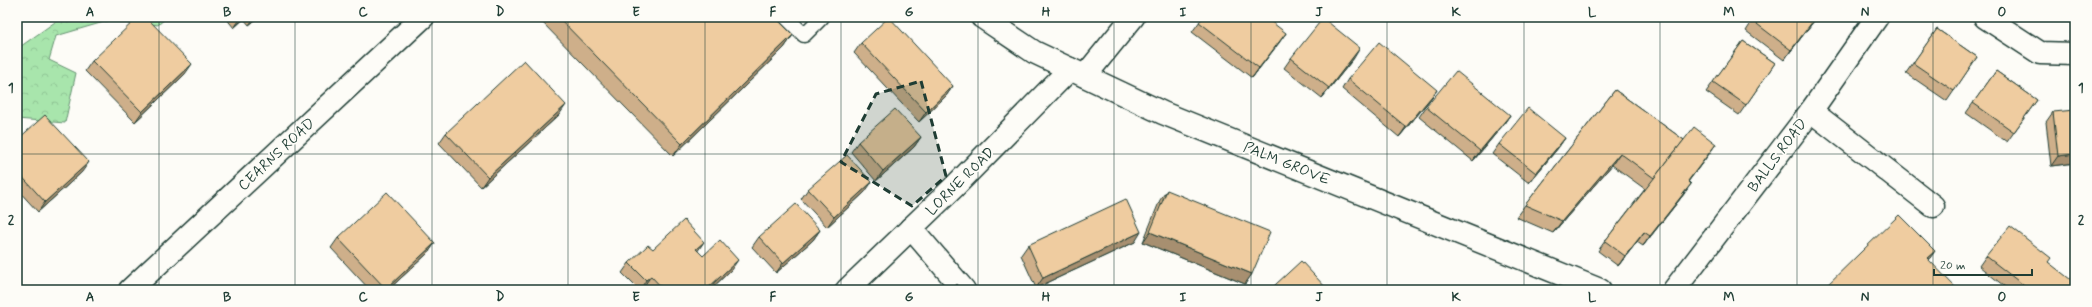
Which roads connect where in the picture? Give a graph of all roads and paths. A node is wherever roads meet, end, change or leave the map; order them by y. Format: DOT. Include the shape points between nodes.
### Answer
graph roads {
  1 [pos="423,17"];
  2 [pos="786,17"];
  3 [pos="822,17"];
  4 [pos="982,17"];
  5 [pos="1133,17"];
  6 [pos="1877,17"];
  7 [pos="1985,17"];
  8 [pos="2075,54"];
  9 [pos="1078,73"];
  10 [pos="1811,111"];
  11 [pos="1933,206"];
  12 [pos="911,228"];
  13 [pos="130,290"];
  14 [pos="847,290"];
  15 [pos="964,290"];
  16 [pos="1600,290"];
  17 [pos="1674,290"];
  1 -- 13 [label="street, CEARNS ROAD"];
  2 -- 3 [label="lane" via="804,35"];
  4 -- 9 [label="street, PALM GROVE" via="1034,52"];
  5 -- 9 [label="street, LORNE ROAD"];
  6 -- 10 [label="street, BALLS ROAD"];
  7 -- 8 [label="street" via="2040,53"];
  9 -- 12 [label="street, LORNE ROAD"];
  9 -- 16 [label="street, PALM GROVE" via="1163,113"];
  10 -- 11 [label="street"];
  10 -- 17 [label="street, BALLS ROAD"];
  12 -- 14 [label="street, LORNE ROAD"];
  12 -- 15 [label="street"];
}
